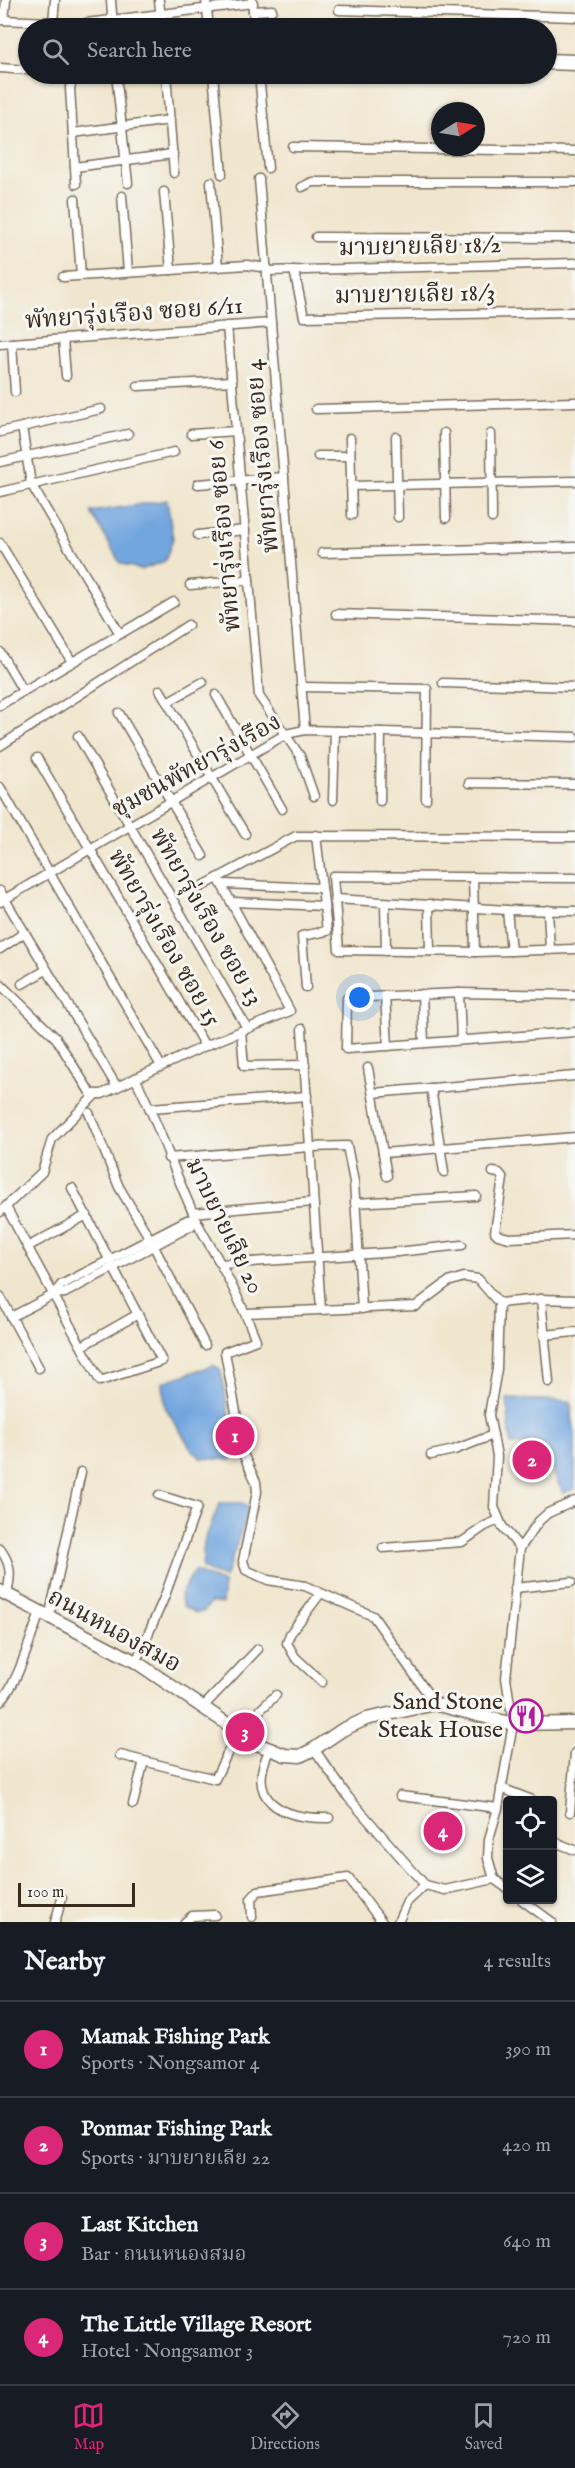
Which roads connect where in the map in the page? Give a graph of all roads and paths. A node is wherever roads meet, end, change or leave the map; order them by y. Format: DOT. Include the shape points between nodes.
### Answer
graph roads {
  1 [pos="6,0"];
  2 [pos="55,0"];
  3 [pos="111,0"];
  4 [pos="159,0"];
  5 [pos="206,4"];
  6 [pos="253,5"];
  7 [pos="272,10"];
  8 [pos="339,10"];
  9 [pos="161,13"];
  10 [pos="575,17"];
  11 [pos="53,18"];
  12 [pos="112,18"];
  13 [pos="139,18"];
  14 [pos="161,18"];
  15 [pos="2,20"];
  16 [pos="18,21"];
  17 [pos="557,58"];
  18 [pos="575,59"];
  19 [pos="557,66"];
  20 [pos="575,66"];
  21 [pos="0,68"];
  22 [pos="18,69"];
  23 [pos="71,84"];
  24 [pos="118,84"];
  25 [pos="167,84"];
  26 [pos="214,84"];
  27 [pos="260,84"];
  28 [pos="170,120"];
  29 [pos="122,128"];
  30 [pos="73,133"];
  31 [pos="293,147"];
  32 [pos="575,151"];
  33 [pos="172,154"];
  34 [pos="125,160"];
  35 [pos="75,167"];
  36 [pos="268,168"];
  37 [pos="174,173"];
  38 [pos="222,174"];
  39 [pos="259,179"];
  40 [pos="211,182"];
  41 [pos="575,182"];
  42 [pos="128,183"];
  43 [pos="76,184"];
  44 [pos="302,187"];
  45 [pos="164,192"];
  46 [pos="123,195"];
  47 [pos="75,199"];
  48 [pos="315,237"];
  49 [pos="575,238"];
  50 [pos="575,263"];
  51 [pos="218,267"];
  52 [pos="171,270"];
  53 [pos="267,270"];
  54 [pos="294,270"];
  55 [pos="128,272"];
  56 [pos="81,275"];
  57 [pos="63,277"];
  58 [pos="575,312"];
  59 [pos="271,322"];
  60 [pos="227,326"];
  61 [pos="63,339"];
  62 [pos="12,343"];
  63 [pos="0,344"];
  64 [pos="66,376"];
  65 [pos="232,381"];
  66 [pos="138,387"];
  67 [pos="15,392"];
  68 [pos="575,402"];
  69 [pos="101,409"];
  70 [pos="316,409"];
  71 [pos="22,427"];
  72 [pos="236,431"];
  73 [pos="0,432"];
  74 [pos="444,433"];
  75 [pos="128,434"];
  76 [pos="191,434"];
  77 [pos="490,434"];
  78 [pos="396,437"];
  79 [pos="350,438"];
  80 [pos="174,452"];
  81 [pos="28,456"];
  82 [pos="318,456"];
  83 [pos="350,456"];
  84 [pos="0,462"];
  85 [pos="284,477"];
  86 [pos="240,479"];
  87 [pos="575,481"];
  88 [pos="492,483"];
  89 [pos="31,484"];
  90 [pos="198,484"];
  91 [pos="445,484"];
  92 [pos="397,485"];
  93 [pos="351,486"];
  94 [pos="0,492"];
  95 [pos="352,515"];
  96 [pos="398,517"];
  97 [pos="446,518"];
  98 [pos="492,518"];
  99 [pos="244,530"];
  100 [pos="198,535"];
  101 [pos="0,543"];
  102 [pos="575,547"];
  103 [pos="322,553"];
  104 [pos="249,580"];
  105 [pos="190,585"];
  106 [pos="174,602"];
  107 [pos="336,614"];
  108 [pos="575,621"];
  109 [pos="188,625"];
  110 [pos="120,634"];
  111 [pos="0,652"];
  112 [pos="72,662"];
  113 [pos="203,682"];
  114 [pos="443,683"];
  115 [pos="302,687"];
  116 [pos="575,687"];
  117 [pos="160,690"];
  118 [pos="23,691"];
  119 [pos="216,695"];
  120 [pos="167,702"];
  121 [pos="0,705"];
  122 [pos="119,713"];
  123 [pos="305,730"];
  124 [pos="335,731"];
  125 [pos="381,732"];
  126 [pos="426,733"];
  127 [pos="286,734"];
  128 [pos="78,736"];
  129 [pos="575,737"];
  130 [pos="0,746"];
  131 [pos="252,754"];
  132 [pos="37,758"];
  133 [pos="212,778"];
  134 [pos="469,783"];
  135 [pos="575,784"];
  136 [pos="0,787"];
  137 [pos="314,796"];
  138 [pos="426,799"];
  139 [pos="333,800"];
  140 [pos="380,801"];
  141 [pos="171,802"];
  142 [pos="282,809"];
  143 [pos="131,825"];
  144 [pos="245,834"];
  145 [pos="316,834"];
  146 [pos="575,837"];
  147 [pos="90,849"];
  148 [pos="203,856"];
  149 [pos="49,873"];
  150 [pos="473,878"];
  151 [pos="575,878"];
  152 [pos="221,881"];
  153 [pos="199,888"];
  154 [pos="322,888"];
  155 [pos="2,897"];
  156 [pos="336,899"];
  157 [pos="233,902"];
  158 [pos="385,903"];
  159 [pos="429,904"];
  160 [pos="324,906"];
  161 [pos="474,907"];
  162 [pos="507,910"];
  163 [pos="548,910"];
  164 [pos="575,911"];
  165 [pos="24,933"];
  166 [pos="0,949"];
  167 [pos="575,949"];
  168 [pos="549,950"];
  169 [pos="386,951"];
  170 [pos="430,951"];
  171 [pos="511,951"];
  172 [pos="475,952"];
  173 [pos="46,970"];
  174 [pos="0,984"];
  175 [pos="22,984"];
  176 [pos="306,987"];
  177 [pos="459,993"];
  178 [pos="422,994"];
  179 [pos="575,995"];
  180 [pos="385,996"];
  181 [pos="244,1029"];
  182 [pos="302,1029"];
  183 [pos="575,1032"];
  184 [pos="461,1039"];
  185 [pos="423,1043"];
  186 [pos="205,1046"];
  187 [pos="388,1046"];
  188 [pos="304,1065"];
  189 [pos="161,1066"];
  190 [pos="368,1068"];
  191 [pos="575,1076"];
  192 [pos="135,1078"];
  193 [pos="117,1087"];
  194 [pos="431,1088"];
  195 [pos="96,1094"];
  196 [pos="373,1094"];
  197 [pos="307,1096"];
  198 [pos="151,1108"];
  199 [pos="89,1113"];
  200 [pos="575,1137"];
  201 [pos="310,1147"];
  202 [pos="441,1148"];
  203 [pos="383,1153"];
  204 [pos="168,1158"];
  205 [pos="444,1172"];
  206 [pos="493,1172"];
  207 [pos="387,1176"];
  208 [pos="72,1188"];
  209 [pos="476,1196"];
  210 [pos="314,1202"];
  211 [pos="356,1203"];
  212 [pos="3,1209"];
  213 [pos="87,1215"];
  214 [pos="194,1216"];
  215 [pos="575,1235"];
  216 [pos="152,1242"];
  217 [pos="462,1245"];
  218 [pos="29,1246"];
  219 [pos="359,1255"];
  220 [pos="317,1257"];
  221 [pos="113,1263"];
  222 [pos="221,1264"];
  223 [pos="55,1294"];
  224 [pos="0,1296"];
  225 [pos="541,1299"];
  226 [pos="575,1300"];
  227 [pos="499,1303"];
  228 [pos="362,1309"];
  229 [pos="321,1310"];
  230 [pos="246,1313"];
  231 [pos="138,1314"];
  232 [pos="11,1317"];
  233 [pos="575,1332"];
  234 [pos="544,1335"];
  235 [pos="205,1345"];
  236 [pos="82,1346"];
  237 [pos="39,1368"];
  238 [pos="549,1382"];
  239 [pos="493,1435"];
  240 [pos="431,1455"];
  241 [pos="81,1472"];
  242 [pos="159,1495"];
  243 [pos="575,1501"];
  244 [pos="499,1520"];
  245 [pos="383,1548"];
  246 [pos="520,1548"];
  247 [pos="0,1549"];
  248 [pos="571,1582"];
  249 [pos="515,1588"];
  250 [pos="3,1593"];
  251 [pos="320,1594"];
  252 [pos="44,1616"];
  253 [pos="258,1649"];
  254 [pos="136,1662"];
  255 [pos="322,1682"];
  256 [pos="276,1695"];
  257 [pos="0,1702"];
  258 [pos="435,1704"];
  259 [pos="202,1708"];
  260 [pos="513,1724"];
  261 [pos="575,1724"];
  262 [pos="238,1731"];
  263 [pos="270,1749"];
  264 [pos="314,1749"];
  265 [pos="575,1753"];
  266 [pos="120,1755"];
  267 [pos="144,1761"];
  268 [pos="501,1788"];
  269 [pos="400,1796"];
  270 [pos="522,1796"];
  271 [pos="132,1804"];
  272 [pos="498,1808"];
  273 [pos="570,1812"];
  274 [pos="329,1818"];
  275 [pos="557,1843"];
  276 [pos="575,1850"];
  277 [pos="494,1878"];
  278 [pos="425,1885"];
  279 [pos="503,1886"];
  280 [pos="62,1898"];
  281 [pos="529,1904"];
  282 [pos="215,1915"];
  283 [pos="252,1917"];
  284 [pos="55,1922"];
  285 [pos="185,1922"];
  286 [pos="382,1922"];
  287 [pos="398,1922"];
  288 [pos="552,1922"];
  1 -- 15 [label="street"];
  2 -- 11 [label="street"];
  3 -- 12 [label="street"];
  4 -- 9 [label="street"];
  5 -- 6 [label="street"];
  5 -- 9 [label="street"];
  6 -- 7 [label="street"];
  8 -- 10 [label="street"];
  9 -- 13 [label="street"];
  9 -- 14 [label="street"];
  15 -- 16 [label="street"];
  17 -- 18 [label="street"];
  19 -- 20 [label="street"];
  21 -- 22 [label="street"];
  23 -- 30 [label="street"];
  24 -- 29 [label="street"];
  25 -- 28 [label="street"];
  26 -- 38 [label="street"];
  27 -- 36 [label="street"];
  28 -- 29 [label="street"];
  28 -- 33 [label="street"];
  29 -- 30 [label="street"];
  29 -- 34 [label="street"];
  30 -- 35 [label="street"];
  31 -- 32 [label="street"];
  33 -- 34 [label="street"];
  33 -- 37 [label="street"];
  34 -- 35 [label="street"];
  34 -- 42 [label="street"];
  35 -- 43 [label="street"];
  39 -- 53 [label="street, พัทยารุ่งเรือง ซอย 4"];
  40 -- 51 [label="street"];
  41 -- 44 [label="street" via="312,182"];
  45 -- 52 [label="street"];
  46 -- 55 [label="street"];
  47 -- 56 [label="street"];
  48 -- 49 [label="street"];
  50 -- 54 [label="street, มาบยายเลีย 18/2"];
  51 -- 52 [label="street, มาบยายเลีย 18/2"];
  51 -- 53 [label="street, มาบยายเลีย 18/2" via="247,265"];
  52 -- 55 [label="street, มาบยายเลีย 18/2"];
  53 -- 54 [label="street, มาบยายเลีย 18/2"];
  53 -- 59 [label="street, พัทยารุ่งเรือง ซอย 4"];
  54 -- 58 [label="street, มาบยายเลีย 18/3" via="304,317"];
  55 -- 56 [label="street, มาบยายเลีย 18/2"];
  56 -- 57 [label="street, มาบยายเลีย 18/2"];
  59 -- 60 [label="street, พัทยารุ่งเรือง ซอย 6/11"];
  59 -- 85 [label="street, พัทยารุ่งเรือง ซอย 4"];
  60 -- 61 [label="street, พัทยารุ่งเรือง ซอย 6/11"];
  60 -- 65 [label="street, พัทยารุ่งเรือง ซอย 6"];
  61 -- 62 [label="street, พัทยารุ่งเรือง ซอย 6/11"];
  61 -- 64 [label="street"];
  62 -- 63 [label="street, พัทยารุ่งเรือง ซอย 6/11"];
  62 -- 67 [label="street"];
  65 -- 66 [label="street"];
  65 -- 72 [label="street, พัทยารุ่งเรือง ซอย 6"];
  68 -- 70 [label="street"];
  69 -- 71 [label="street"];
  71 -- 73 [label="street"];
  71 -- 81 [label="street"];
  72 -- 76 [label="street"];
  72 -- 86 [label="street, พัทยารุ่งเรือง ซอย 6"];
  74 -- 91 [label="street"];
  75 -- 81 [label="street"];
  77 -- 88 [label="street"];
  78 -- 92 [label="street"];
  79 -- 83 [label="street"];
  80 -- 89 [label="street"];
  81 -- 84 [label="street"];
  81 -- 89 [label="street"];
  82 -- 83 [label="street"];
  83 -- 93 [label="street"];
  85 -- 86 [label="street"];
  85 -- 115 [label="street, พัทยารุ่งเรือง ซอย 4"];
  86 -- 90 [label="street"];
  86 -- 99 [label="street, พัทยารุ่งเรือง ซอย 6"];
  87 -- 88 [label="street"];
  88 -- 91 [label="street"];
  88 -- 98 [label="street"];
  89 -- 94 [label="street"];
  89 -- 110 [label="street"];
  91 -- 92 [label="street"];
  91 -- 97 [label="street"];
  92 -- 93 [label="street"];
  92 -- 96 [label="street"];
  93 -- 95 [label="street"];
  99 -- 100 [label="street"];
  99 -- 104 [label="street, พัทยารุ่งเรือง ซอย 6"];
  101 -- 112 [label="street"];
  102 -- 103 [label="street"];
  104 -- 105 [label="street"];
  104 -- 127 [label="street, พัทยารุ่งเรือง ซอย 6" via="259,696"];
  106 -- 110 [label="street"];
  107 -- 108 [label="street"];
  109 -- 130 [label="street"];
  110 -- 112 [label="street"];
  111 -- 118 [label="street"];
  112 -- 118 [label="street"];
  113 -- 120 [label="street"];
  114 -- 116 [label="street"];
  115 -- 123 [label="street, พัทยารุ่งเรือง ซอย 4"];
  115 -- 126 [label="street" via="427,689"];
  117 -- 120 [label="street"];
  118 -- 121 [label="street"];
  119 -- 131 [label="street"];
  120 -- 133 [label="street"];
  122 -- 141 [label="street"];
  123 -- 124 [label="street, ชุมชนพัทยารุ่งเรือง"];
  123 -- 127 [label="street, ชุมชนพัทยารุ่งเรือง"];
  124 -- 125 [label="street, ชุมชนพัทยารุ่งเรือง"];
  124 -- 139 [label="street"];
  125 -- 126 [label="street, ชุมชนพัทยารุ่งเรือง"];
  125 -- 140 [label="street"];
  126 -- 129 [label="street, ชุมชนพัทยารุ่งเรือง"];
  126 -- 138 [label="street"];
  127 -- 131 [label="street, ชุมชนพัทยารุ่งเรือง"];
  127 -- 137 [label="street, พัทยารุ่งเรือง ซอย 6" via="300,756"];
  128 -- 143 [label="street, พัทยารุ่งเรือง ซอย 13"];
  131 -- 133 [label="street, ชุมชนพัทยารุ่งเรือง"];
  131 -- 142 [label="street"];
  132 -- 147 [label="street, พัทยารุ่งเรือง ซอย 15"];
  133 -- 141 [label="street, ชุมชนพัทยารุ่งเรือง"];
  133 -- 144 [label="street"];
  134 -- 135 [label="street"];
  136 -- 149 [label="street"];
  141 -- 143 [label="street, ชุมชนพัทยารุ่งเรือง"];
  141 -- 148 [label="street"];
  143 -- 147 [label="street, ชุมชนพัทยารุ่งเรือง"];
  143 -- 181 [label="street, พัทยารุ่งเรือง ซอย 13"];
  145 -- 146 [label="street"];
  145 -- 152 [label="street" via="296,836"];
  145 -- 154 [label="street"];
  147 -- 149 [label="street, ชุมชนพัทยารุ่งเรือง"];
  147 -- 186 [label="street, พัทยารุ่งเรือง ซอย 15"];
  149 -- 155 [label="street, ชุมชนพัทยารุ่งเรือง"];
  149 -- 189 [label="street"];
  150 -- 151 [label="street"];
  150 -- 156 [label="street" via="333,876"];
  150 -- 161 [label="street"];
  152 -- 153 [label="street"];
  152 -- 154 [label="street"];
  152 -- 157 [label="street"];
  154 -- 160 [label="street"];
  155 -- 165 [label="street"];
  156 -- 158 [label="street"];
  156 -- 169 [label="street" via="339,950"];
  157 -- 160 [label="street"];
  157 -- 181 [label="street" via="290,1011"];
  158 -- 159 [label="street"];
  158 -- 169 [label="street"];
  159 -- 161 [label="street"];
  159 -- 170 [label="street"];
  160 -- 176 [label="street" via="327,931 302,936"];
  161 -- 162 [label="street"];
  161 -- 172 [label="street"];
  162 -- 163 [label="street"];
  162 -- 171 [label="street"];
  163 -- 164 [label="street"];
  163 -- 168 [label="street"];
  165 -- 166 [label="street"];
  165 -- 173 [label="street"];
  167 -- 168 [label="street"];
  168 -- 171 [label="street"];
  169 -- 170 [label="street"];
  170 -- 172 [label="street"];
  171 -- 172 [label="street"];
  173 -- 175 [label="street"];
  173 -- 193 [label="street"];
  174 -- 195 [label="street" via="56,1038 88,1090"];
  177 -- 178 [label="street"];
  177 -- 179 [label="street"];
  177 -- 184 [label="street"];
  178 -- 180 [label="street"];
  178 -- 185 [label="street"];
  180 -- 187 [label="street"];
  180 -- 187 [label="street" via="347,998 346,1049"];
  181 -- 186 [label="street"];
  181 -- 188 [label="street" via="244,1066"];
  182 -- 188 [label="street"];
  183 -- 184 [label="street"];
  184 -- 185 [label="street"];
  185 -- 187 [label="street"];
  186 -- 189 [label="street"];
  188 -- 197 [label="street"];
  189 -- 192 [label="street"];
  190 -- 196 [label="street"];
  191 -- 194 [label="street"];
  192 -- 193 [label="street"];
  192 -- 198 [label="street, มาบยายเลีย 20"];
  193 -- 195 [label="street"];
  194 -- 196 [label="street"];
  194 -- 202 [label="street"];
  195 -- 212 [label="street" via="52,1139 42,1172"];
  196 -- 203 [label="street"];
  197 -- 198 [label="street"];
  197 -- 201 [label="street"];
  198 -- 204 [label="street, มาบยายเลีย 20"];
  199 -- 216 [label="street" via="119,1187"];
  200 -- 202 [label="street"];
  201 -- 204 [label="street"];
  201 -- 210 [label="street"];
  201 -- 211 [label="street" via="347,1146"];
  202 -- 203 [label="street"];
  202 -- 205 [label="street"];
  203 -- 207 [label="street"];
  204 -- 214 [label="street, มาบยายเลีย 20"];
  206 -- 215 [label="street" via="503,1178 495,1232 498,1235"];
  208 -- 213 [label="street"];
  209 -- 211 [label="street"];
  210 -- 214 [label="street"];
  210 -- 220 [label="street"];
  211 -- 219 [label="street"];
  212 -- 218 [label="street"];
  213 -- 218 [label="street"];
  213 -- 221 [label="street"];
  214 -- 216 [label="street" via="191,1226"];
  214 -- 222 [label="street, มาบยายเลีย 20"];
  216 -- 221 [label="street"];
  216 -- 235 [label="street"];
  217 -- 219 [label="street"];
  218 -- 223 [label="street"];
  219 -- 220 [label="street"];
  219 -- 228 [label="street"];
  220 -- 222 [label="street"];
  220 -- 229 [label="street"];
  221 -- 223 [label="street" via="65,1293"];
  221 -- 231 [label="street"];
  222 -- 230 [label="street, มาบยายเลีย 20"];
  223 -- 232 [label="street"];
  223 -- 236 [label="street"];
  224 -- 232 [label="street"];
  225 -- 226 [label="street"];
  225 -- 227 [label="street"];
  225 -- 234 [label="street"];
  227 -- 228 [label="street, มาบยายเลีย 20" via="478,1279 464,1276 448,1282 416,1306"];
  227 -- 239 [label="street" via="497,1369 489,1415"];
  228 -- 229 [label="street, มาบยายเลีย 20"];
  229 -- 230 [label="street, มาบยายเลีย 20"];
  230 -- 251 [label="street" via="256,1340 225,1352 244,1456 257,1492 243,1561 246,1570 268,1580 305,1586"];
  231 -- 236 [label="street"];
  231 -- 236 [label="street" via="162,1361 100,1381"];
  232 -- 237 [label="street"];
  233 -- 234 [label="street"];
  234 -- 238 [label="street"];
  239 -- 240 [label="street"];
  239 -- 244 [label="street" via="497,1456 494,1507"];
  241 -- 252 [label="street"];
  242 -- 254 [label="street" via="197,1507"];
  243 -- 246 [label="street" via="548,1513"];
  244 -- 245 [label="street" via="462,1542"];
  244 -- 246 [label="street"];
  246 -- 249 [label="street"];
  247 -- 250 [label="street" via="11,1574"];
  248 -- 249 [label="street"];
  249 -- 260 [label="street" via="506,1678"];
  250 -- 252 [label="street, ถนนหนองสมอ"];
  251 -- 255 [label="street" via="290,1634 288,1643 295,1657"];
  251 -- 258 [label="street" via="373,1616"];
  252 -- 254 [label="street, ถนนหนองสมอ"];
  252 -- 257 [label="street" via="9,1691"];
  253 -- 259 [label="street"];
  254 -- 259 [label="street, ถนนหนองสมอ"];
  256 -- 262 [label="street"];
  258 -- 260 [label="street, ถนนหนองสมอ"];
  258 -- 264 [label="street, ถนนหนองสมอ" via="366,1719"];
  259 -- 262 [label="street, ถนนหนองสมอ"];
  260 -- 261 [label="street, ถนนหนองสมอ"];
  260 -- 268 [label="street"];
  262 -- 263 [label="street, ถนนหนองสมอ"];
  262 -- 267 [label="street" via="215,1779"];
  263 -- 264 [label="street, ถนนหนองสมอ" via="300,1756"];
  263 -- 274 [label="street" via="262,1765 263,1792 279,1810"];
  264 -- 278 [label="street" via="348,1797"];
  265 -- 273 [label="street"];
  266 -- 267 [label="street"];
  267 -- 271 [label="street"];
  268 -- 270 [label="street"];
  268 -- 272 [label="street"];
  269 -- 272 [label="street"];
  272 -- 277 [label="street" via="489,1839 488,1858"];
  275 -- 276 [label="street"];
  277 -- 278 [label="street" via="445,1890"];
  277 -- 279 [label="street"];
  278 -- 287 [label="street" via="408,1902"];
  280 -- 284 [label="street"];
  281 -- 288 [label="street"];
  282 -- 285 [label="street" via="195,1915"];
  283 -- 286 [label="street" via="251,1899 258,1891 348,1878"];
}
